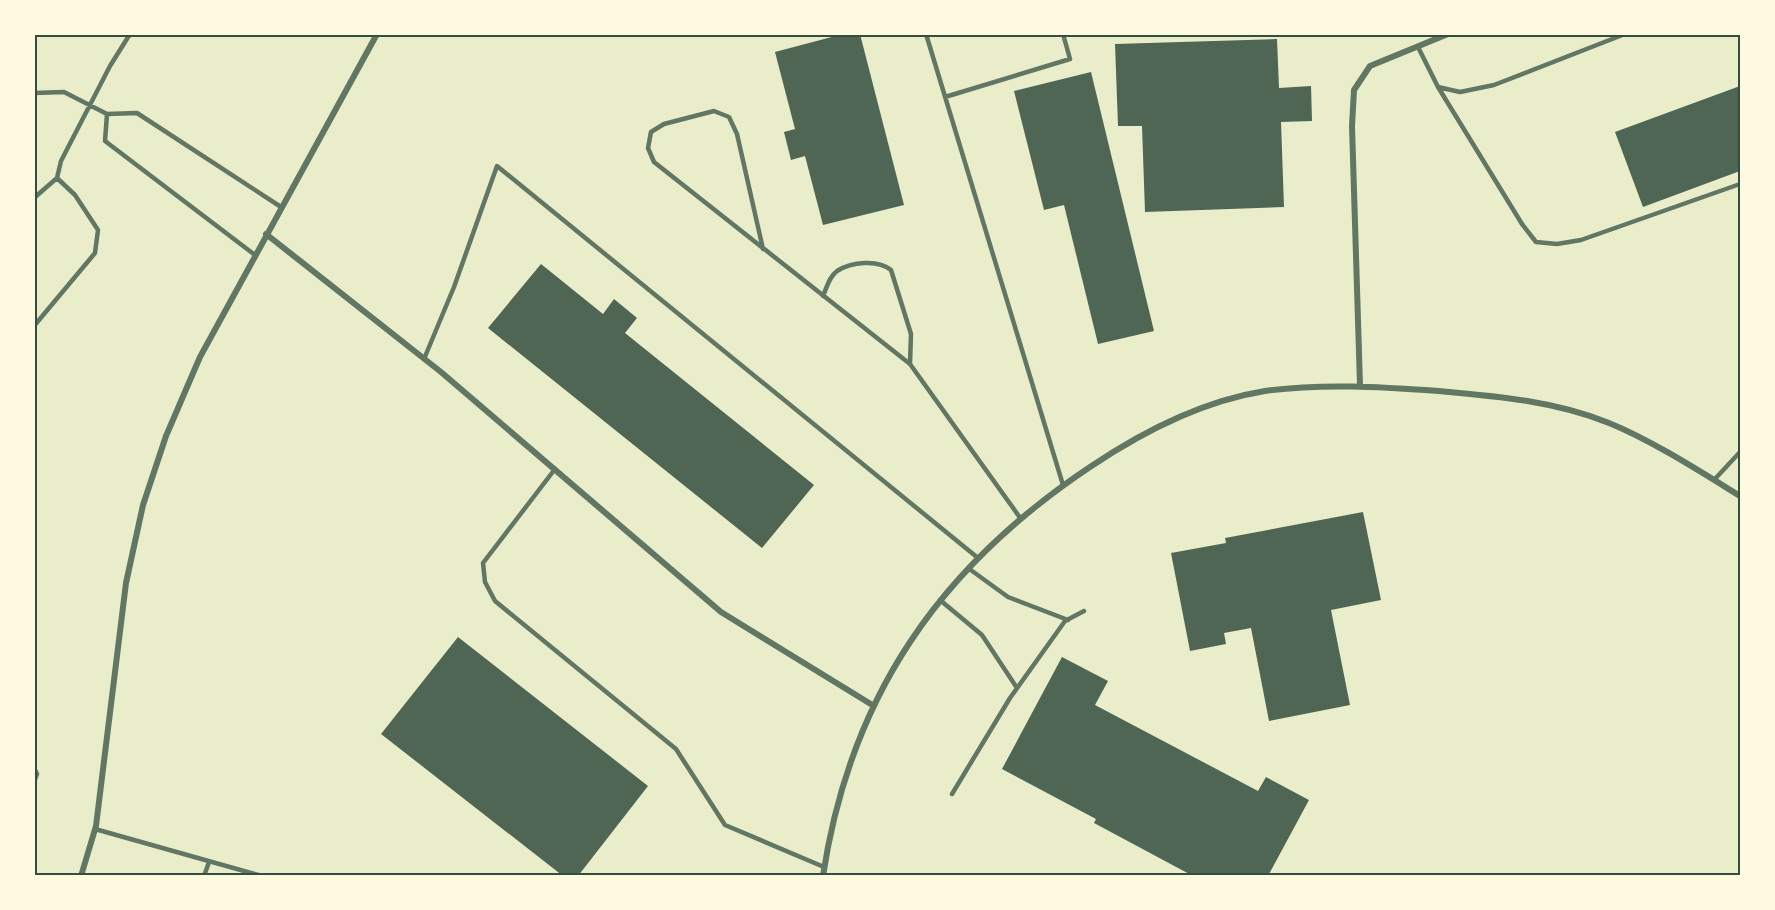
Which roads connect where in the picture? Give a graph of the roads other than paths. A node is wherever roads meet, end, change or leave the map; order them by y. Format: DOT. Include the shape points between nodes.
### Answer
graph roads {
  1 [pos="130,34"];
  2 [pos="377,34"];
  3 [pos="926,34"];
  4 [pos="1064,34"];
  5 [pos="1448,34"];
  6 [pos="1625,34"];
  7 [pos="1418,47"];
  8 [pos="1438,87"];
  9 [pos="34,93"];
  10 [pos="945,97"];
  11 [pos="90,104"];
  12 [pos="107,114"];
  13 [pos="57,178"];
  14 [pos="1740,184"];
  15 [pos="34,198"];
  16 [pos="281,207"];
  17 [pos="266,234"];
  18 [pos="763,249"];
  19 [pos="255,255"];
  20 [pos="823,296"];
  21 [pos="34,326"];
  22 [pos="424,359"];
  23 [pos="910,364"];
  24 [pos="1360,385"];
  25 [pos="1740,452"];
  26 [pos="555,469"];
  27 [pos="1714,480"];
  28 [pos="1063,485"];
  29 [pos="1740,496"];
  30 [pos="1021,519"];
  31 [pos="978,558"];
  32 [pos="968,568"];
  33 [pos="940,600"];
  34 [pos="1084,610"];
  35 [pos="1068,620"];
  36 [pos="1017,688"];
  37 [pos="874,706"];
  38 [pos="34,768"];
  39 [pos="34,782"];
  40 [pos="952,794"];
  41 [pos="95,829"];
  42 [pos="209,862"];
  43 [pos="824,867"];
  44 [pos="81,876"];
  45 [pos="204,876"];
  46 [pos="262,876"];
  47 [pos="823,876"];
  1 -- 11 [label="lane"];
  2 -- 16 [label="street"];
  3 -- 10 [label="lane"];
  4 -- 10 [label="lane" via="1070,59"];
  5 -- 7 [label="street"];
  6 -- 8 [label="lane" via="1494,85 1460,92"];
  7 -- 8 [label="lane"];
  7 -- 24 [label="street" via="1370,66 1354,90"];
  8 -- 14 [label="lane" via="1536,243 1581,240"];
  9 -- 11 [label="lane" via="64,92"];
  10 -- 28 [label="lane"];
  11 -- 12 [label="lane"];
  11 -- 13 [label="lane" via="61,161"];
  12 -- 16 [label="lane" via="137,113"];
  12 -- 19 [label="lane" via="105,141"];
  13 -- 15 [label="lane"];
  13 -- 21 [label="lane" via="75,195 98,230 95,253"];
  16 -- 17 [label="street"];
  17 -- 19 [label="street"];
  17 -- 22 [label="street"];
  18 -- 18 [label="lane" via="654,162 648,148 651,132 664,124 714,111 729,117"];
  18 -- 20 [label="lane"];
  19 -- 41 [label="street" via="200,357 166,436 143,505 126,583"];
  20 -- 23 [label="lane"];
  20 -- 23 [label="lane" via="829,279 838,270 883,263 891,270 911,334"];
  22 -- 26 [label="street"];
  22 -- 31 [label="lane" via="497,166"];
  23 -- 30 [label="lane"];
  24 -- 27 [label="street" via="1530,401 1609,423"];
  24 -- 28 [label="street" via="1264,391 1200,408 1126,443"];
  25 -- 27 [label="lane"];
  26 -- 37 [label="street" via="720,612"];
  26 -- 43 [label="lane" via="483,563 485,582 495,601 676,749 725,825"];
  27 -- 29 [label="street"];
  28 -- 30 [label="street"];
  30 -- 31 [label="street"];
  31 -- 32 [label="street"];
  32 -- 33 [label="street"];
  32 -- 35 [label="lane" via="1008,597"];
  33 -- 36 [label="lane" via="982,635"];
  33 -- 37 [label="street" via="914,634"];
  34 -- 35 [label="lane"];
  35 -- 36 [label="lane"];
  36 -- 40 [label="lane"];
  37 -- 43 [label="street" via="849,762 832,818"];
  38 -- 39 [label="lane"];
  41 -- 42 [label="lane"];
  41 -- 44 [label="street"];
  42 -- 45 [label="lane"];
  42 -- 46 [label="lane"];
  43 -- 47 [label="street"];
}
